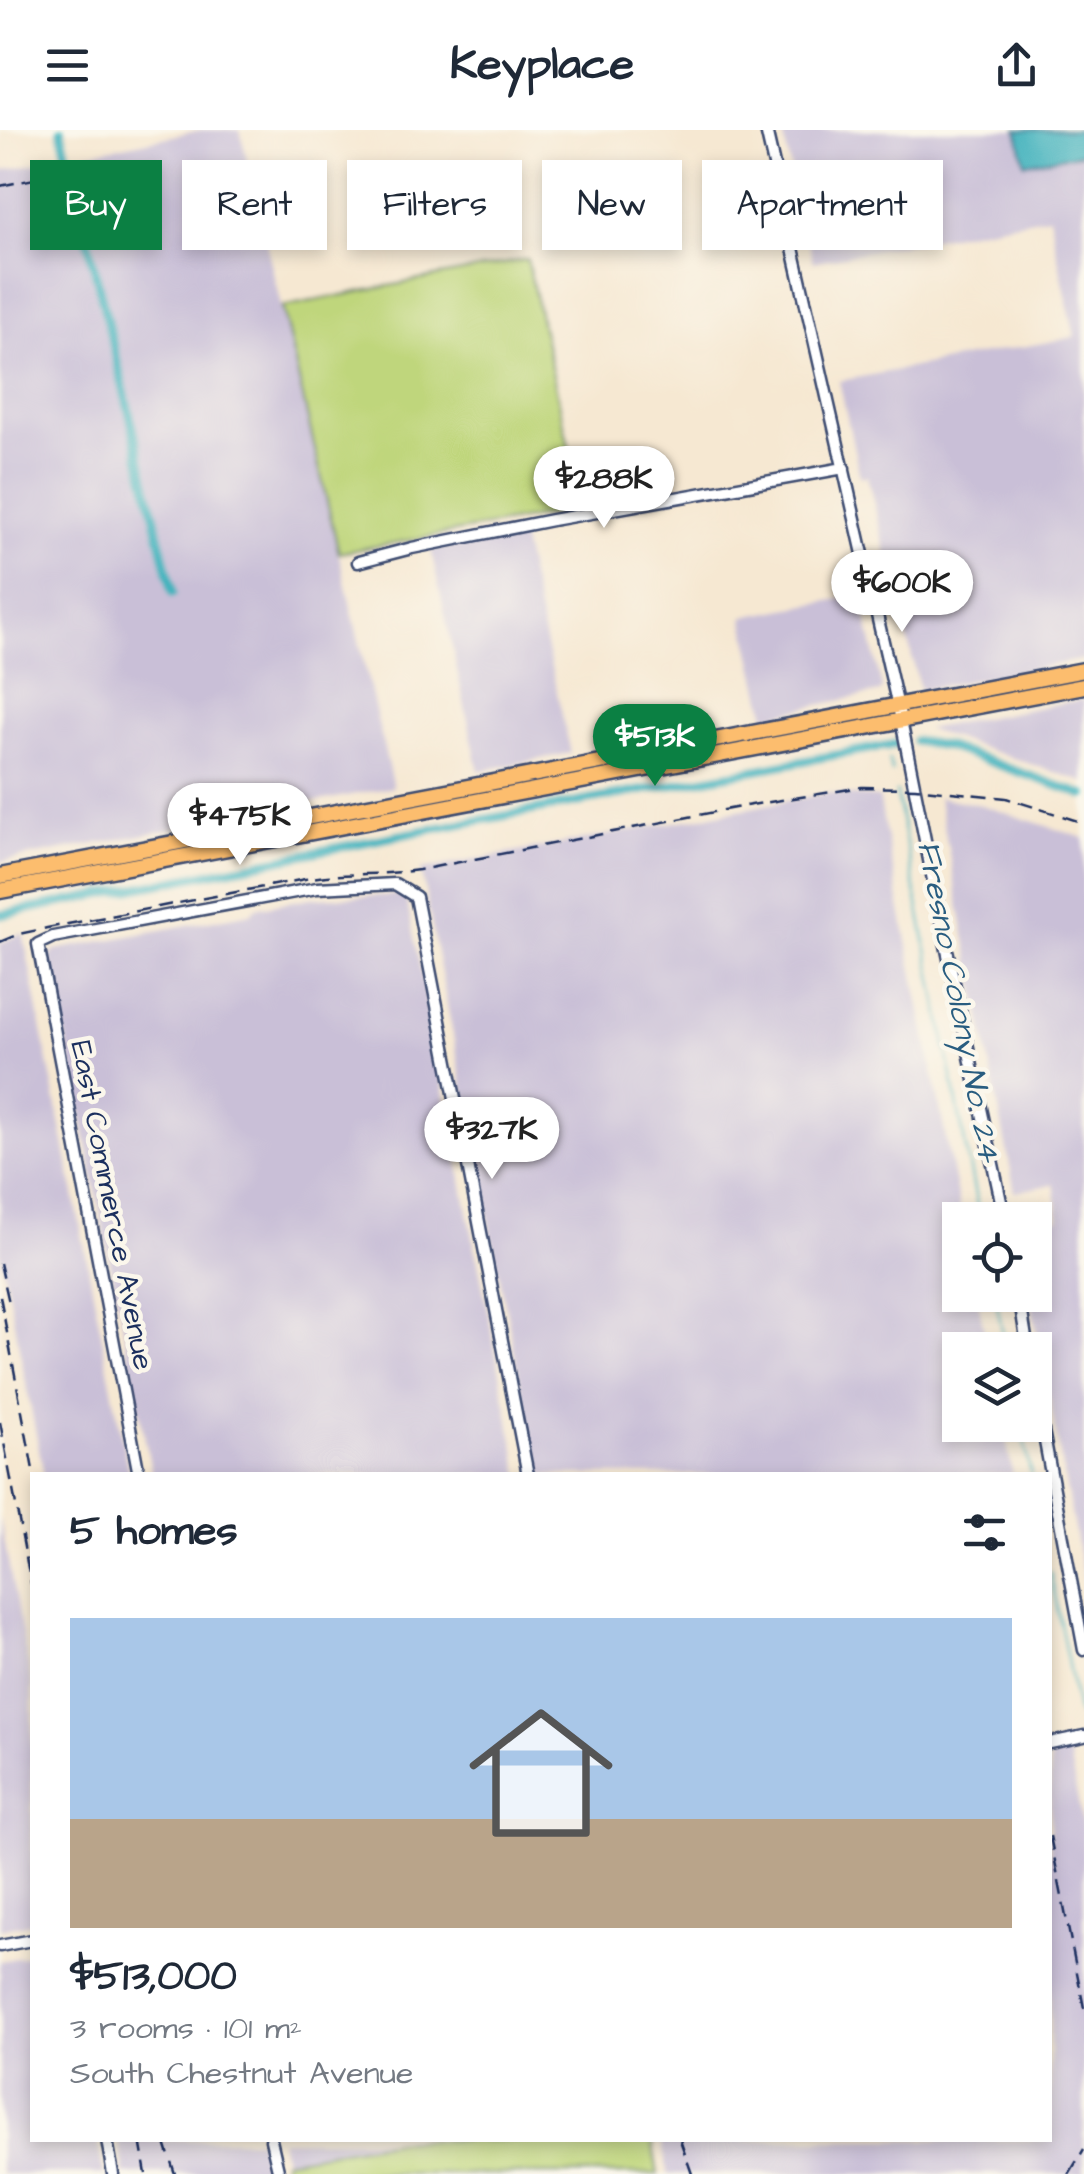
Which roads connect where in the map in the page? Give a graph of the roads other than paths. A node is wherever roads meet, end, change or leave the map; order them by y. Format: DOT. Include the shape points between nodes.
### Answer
graph roads {
  1 [pos="766,130"];
  2 [pos="844,468"];
  3 [pos="358,562"];
  4 [pos="1084,670"];
  5 [pos="1084,686"];
  6 [pos="901,719"];
  7 [pos="399,808"];
  8 [pos="0,876"];
  9 [pos="0,891"];
  10 [pos="1002,1202"];
  11 [pos="1045,1442"];
  12 [pos="138,1472"];
  13 [pos="527,1472"];
  14 [pos="1051,1472"];
  15 [pos="1052,1479"];
  16 [pos="1084,1650"];
  17 [pos="1084,1736"];
  18 [pos="1052,1743"];
  19 [pos="30,1940"];
  20 [pos="0,1946"];
  21 [pos="106,2142"];
  22 [pos="271,2142"];
  23 [pos="113,2174"];
  24 [pos="278,2174"];
  1 -- 2 [label="street"];
  2 -- 3 [label="street"];
  2 -- 6 [label="street"];
  4 -- 6 [label="main road"];
  5 -- 6 [label="main road"];
  6 -- 7 [label="main road"];
  6 -- 10 [label="street"];
  7 -- 8 [label="main road"];
  7 -- 9 [label="main road"];
  11 -- 14 [label="street"];
  12 -- 13 [label="street, East Commerce Avenue" via="38,944 317,888 396,884 416,897"];
  15 -- 16 [label="street"];
  17 -- 18 [label="street"];
  19 -- 20 [label="street"];
  21 -- 23 [label="street"];
  22 -- 24 [label="street"];
}
